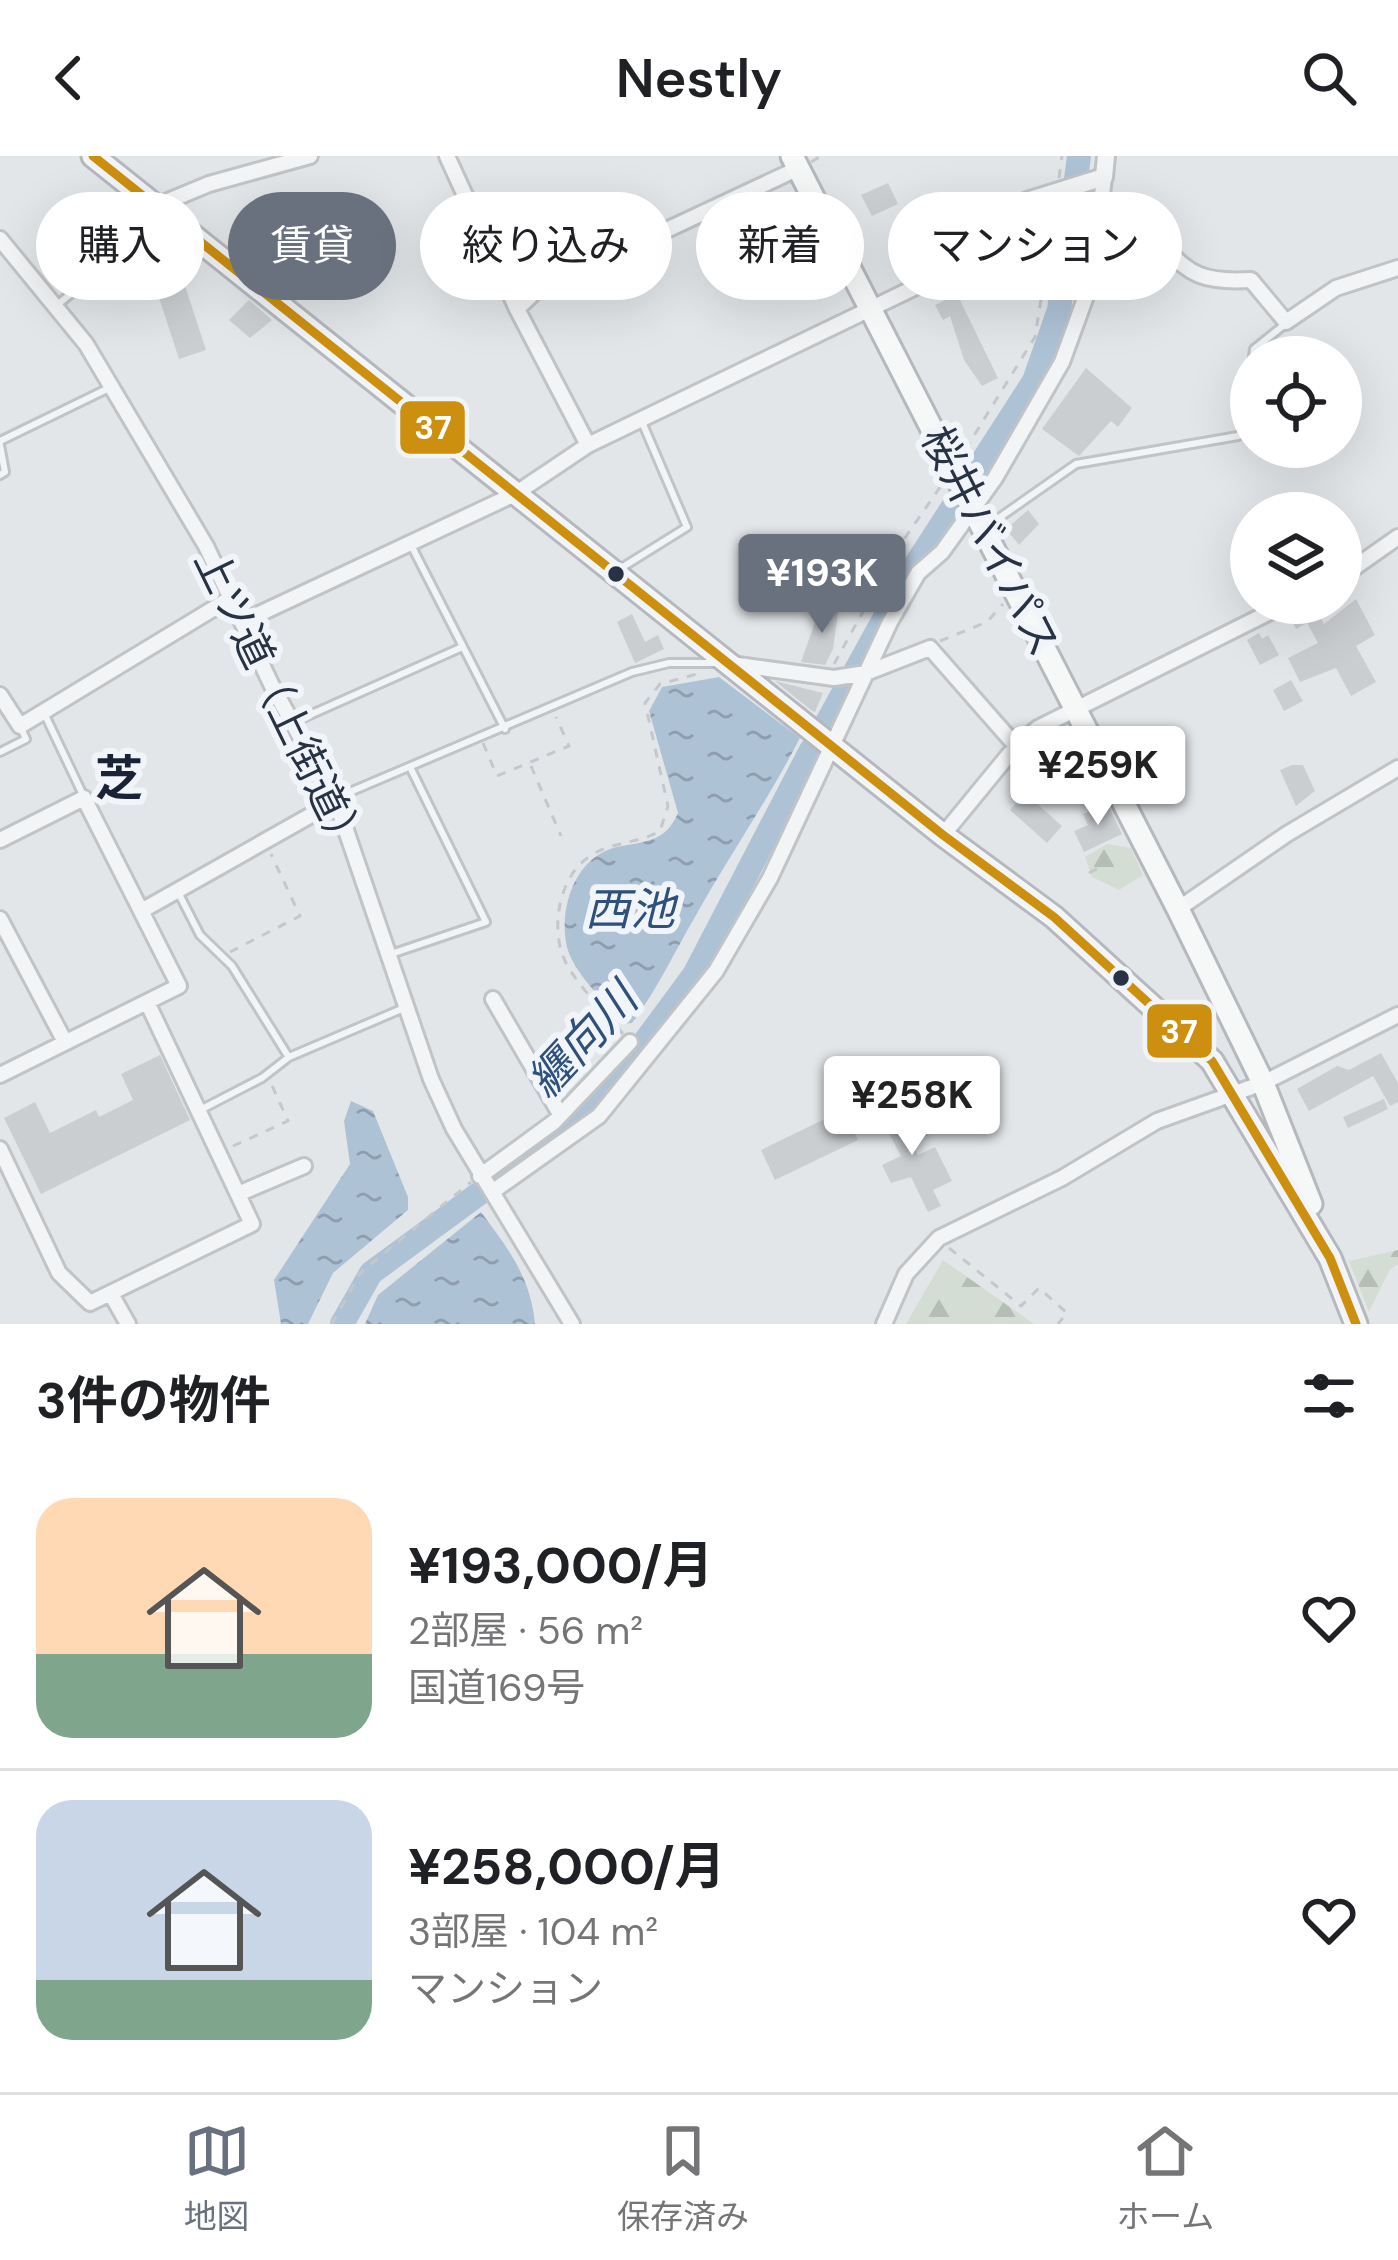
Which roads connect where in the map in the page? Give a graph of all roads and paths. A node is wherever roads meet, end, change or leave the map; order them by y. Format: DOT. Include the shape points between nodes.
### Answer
graph roads {
  1 [pos="93,156"];
  2 [pos="310,156"];
  3 [pos="447,156"];
  4 [pos="1062,156"];
  5 [pos="1106,156"];
  6 [pos="795,162"];
  7 [pos="1100,178"];
  8 [pos="1060,190"];
  9 [pos="138,192"];
  10 [pos="185,192"];
  11 [pos="1054,192"];
  12 [pos="1101,192"];
  13 [pos="0,239"];
  14 [pos="204,245"];
  15 [pos="1182,267"];
  16 [pos="1398,268"];
  17 [pos="63,300"];
  18 [pos="891,300"];
  19 [pos="1085,300"];
  20 [pos="57,305"];
  21 [pos="517,309"];
  22 [pos="871,310"];
  23 [pos="1286,322"];
  24 [pos="1270,336"];
  25 [pos="113,387"];
  26 [pos="640,419"];
  27 [pos="1230,436"];
  28 [pos="0,443"];
  29 [pos="588,445"];
  30 [pos="955,471"];
  31 [pos="0,476"];
  32 [pos="515,494"];
  33 [pos="976,512"];
  34 [pos="1398,537"];
  35 [pos="409,542"];
  36 [pos="1362,562"];
  37 [pos="615,572"];
  38 [pos="1016,590"];
  39 [pos="231,598"];
  40 [pos="242,622"];
  41 [pos="1245,624"];
  42 [pos="460,648"];
  43 [pos="930,648"];
  44 [pos="730,664"];
  45 [pos="864,673"];
  46 [pos="699,674"];
  47 [pos="831,677"];
  48 [pos="0,695"];
  49 [pos="1076,706"];
  50 [pos="553,710"];
  51 [pos="43,711"];
  52 [pos="291,723"];
  53 [pos="20,726"];
  54 [pos="505,729"];
  55 [pos="481,738"];
  56 [pos="833,746"];
  57 [pos="1016,746"];
  58 [pos="0,752"];
  59 [pos="530,763"];
  60 [pos="1398,768"];
  61 [pos="411,769"];
  62 [pos="84,798"];
  63 [pos="337,801"];
  64 [pos="943,835"];
  65 [pos="561,836"];
  66 [pos="0,840"];
  67 [pos="265,842"];
  68 [pos="1098,868"];
  69 [pos="1089,872"];
  70 [pos="177,891"];
  71 [pos="1178,909"];
  72 [pos="143,910"];
  73 [pos="0,919"];
  74 [pos="391,954"];
  75 [pos="222,956"];
  76 [pos="493,999"];
  77 [pos="147,1001"];
  78 [pos="408,1007"];
  79 [pos="1398,1015"];
  80 [pos="65,1042"];
  81 [pos="630,1042"];
  82 [pos="289,1057"];
  83 [pos="267,1074"];
  84 [pos="0,1075"];
  85 [pos="1263,1084"];
  86 [pos="1236,1093"];
  87 [pos="199,1110"];
  88 [pos="560,1114"];
  89 [pos="0,1149"];
  90 [pos="218,1153"];
  91 [pos="304,1166"];
  92 [pos="486,1184"];
  93 [pos="238,1194"];
  94 [pos="939,1238"];
  95 [pos="1330,1258"];
  96 [pos="111,1294"];
  97 [pos="1052,1300"];
  98 [pos="1043,1310"];
  99 [pos="128,1324"];
  100 [pos="332,1324"];
  101 [pos="572,1324"];
  102 [pos="884,1324"];
  103 [pos="1058,1324"];
  104 [pos="1356,1324"];
  1 -- 9 [label="highway"];
  2 -- 10 [label="street"];
  3 -- 21 [label="street"];
  4 -- 8 [label="path"];
  5 -- 7 [label="street"];
  6 -- 21 [label="street" via="536,291"];
  6 -- 22 [label="highway, 桜井バイパス"];
  7 -- 8 [label="street"];
  7 -- 12 [label="street"];
  8 -- 11 [label="street"];
  8 -- 30 [label="path" via="1035,337"];
  13 -- 20 [label="street, 上ツ道（上街道）"];
  14 -- 32 [label="highway"];
  15 -- 23 [label="street" via="1251,280"];
  16 -- 23 [label="street" via="1336,288"];
  17 -- 20 [label="lane"];
  18 -- 22 [label="street"];
  19 -- 33 [label="street" via="1062,362"];
  20 -- 25 [label="street, 上ツ道（上街道）"];
  21 -- 29 [label="street"];
  22 -- 26 [label="street"];
  22 -- 30 [label="highway, 桜井バイパス"];
  23 -- 24 [label="lane"];
  25 -- 28 [label="lane"];
  25 -- 39 [label="street, 上ツ道（上街道）"];
  26 -- 29 [label="street"];
  26 -- 37 [label="lane" via="687,526"];
  27 -- 33 [label="lane" via="1076,464"];
  28 -- 31 [label="lane"];
  29 -- 32 [label="street"];
  30 -- 33 [label="highway, 桜井バイパス"];
  30 -- 47 [label="path" via="900,545"];
  32 -- 35 [label="street"];
  32 -- 37 [label="highway"];
  33 -- 38 [label="highway, 桜井バイパス"];
  33 -- 45 [label="street" via="918,574"];
  34 -- 36 [label="street"];
  35 -- 40 [label="street"];
  35 -- 42 [label="lane"];
  37 -- 44 [label="highway"];
  38 -- 43 [label="path" via="987,622"];
  38 -- 49 [label="highway, 桜井バイパス"];
  39 -- 40 [label="street, 上ツ道（上街道）"];
  39 -- 51 [label="street"];
  40 -- 52 [label="street, 上ツ道（上街道）"];
  41 -- 49 [label="street"];
  42 -- 52 [label="lane"];
  42 -- 54 [label="lane"];
  43 -- 45 [label="street"];
  43 -- 57 [label="street"];
  44 -- 47 [label="street"];
  44 -- 50 [label="lane" via="641,670"];
  44 -- 56 [label="highway"];
  45 -- 47 [label="street"];
  45 -- 56 [label="street"];
  46 -- 81 [label="path" via="660,684 645,704 668,806 660,831 585,859 562,887 560,949"];
  48 -- 53 [label="street"];
  49 -- 57 [label="street"];
  49 -- 71 [label="highway, 桜井バイパス"];
  50 -- 54 [label="lane"];
  50 -- 59 [label="path" via="569,746"];
  51 -- 53 [label="street"];
  51 -- 62 [label="lane"];
  52 -- 63 [label="street, 上ツ道（上街道）"];
  53 -- 58 [label="lane" via="26,739"];
  54 -- 55 [label="lane"];
  55 -- 59 [label="path" via="497,776"];
  55 -- 61 [label="lane"];
  56 -- 64 [label="highway"];
  56 -- 92 [label="street" via="716,971 599,1116"];
  57 -- 64 [label="street"];
  59 -- 65 [label="path"];
  60 -- 71 [label="street"];
  61 -- 63 [label="lane"];
  61 -- 74 [label="lane" via="485,922"];
  62 -- 66 [label="street"];
  62 -- 72 [label="street"];
  63 -- 67 [label="street"];
  63 -- 74 [label="street, 上ツ道（上街道）"];
  64 -- 86 [label="highway" via="1086,945 1180,1028"];
  67 -- 70 [label="street"];
  67 -- 75 [label="path" via="300,916"];
  68 -- 69 [label="path"];
  70 -- 72 [label="street"];
  70 -- 75 [label="lane"];
  71 -- 85 [label="highway, 桜井バイパス"];
  72 -- 77 [label="street" via="179,986"];
  73 -- 80 [label="street"];
  74 -- 78 [label="street, 上ツ道（上街道）"];
  75 -- 82 [label="lane"];
  76 -- 88 [label="street"];
  77 -- 80 [label="street"];
  77 -- 87 [label="street"];
  78 -- 82 [label="lane"];
  78 -- 92 [label="street, 上ツ道（上街道）" via="431,1079"];
  79 -- 85 [label="street"];
  80 -- 84 [label="street"];
  81 -- 88 [label="street"];
  82 -- 83 [label="lane"];
  83 -- 87 [label="lane"];
  83 -- 90 [label="path" via="288,1121"];
  85 -- 86 [label="street"];
  85 -- 95 [label="highway, 桜井バイパス"];
  86 -- 94 [label="street" via="1157,1121"];
  86 -- 95 [label="highway"];
  87 -- 90 [label="street"];
  88 -- 92 [label="street"];
  89 -- 96 [label="street" via="59,1273 90,1303"];
  90 -- 93 [label="street"];
  91 -- 93 [label="street"];
  92 -- 100 [label="path" via="360,1273"];
  92 -- 101 [label="street, 上ツ道（上街道）"];
  93 -- 96 [label="street" via="252,1224"];
  94 -- 97 [label="path" via="1021,1306 1039,1288"];
  94 -- 102 [label="street" via="907,1274"];
  95 -- 104 [label="highway"];
  96 -- 99 [label="street"];
  97 -- 98 [label="path"];
  97 -- 103 [label="path" via="1067,1313"];
}
